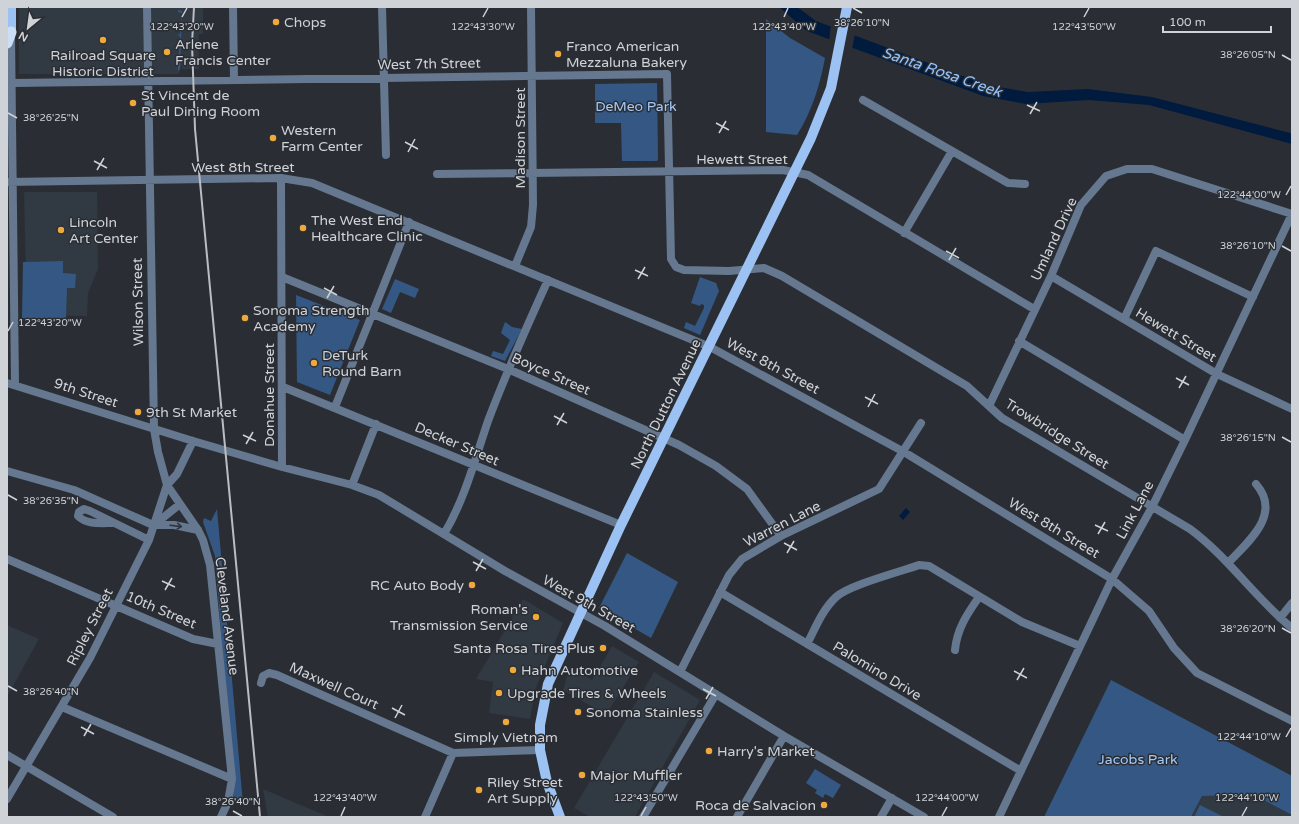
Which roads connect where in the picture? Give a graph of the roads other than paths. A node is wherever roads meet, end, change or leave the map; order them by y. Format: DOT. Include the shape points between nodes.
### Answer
graph roads {
  1 [pos="11,7"];
  2 [pos="147,7"];
  3 [pos="233,7"];
  4 [pos="382,7"];
  5 [pos="531,7"];
  6 [pos="846,7"];
  7 [pos="11,32"];
  8 [pos="7,43"];
  9 [pos="532,76"];
  10 [pos="383,78"];
  11 [pos="234,80"];
  12 [pos="147,81"];
  13 [pos="13,83"];
  14 [pos="863,100"];
  15 [pos="952,151"];
  16 [pos="386,155"];
  17 [pos="793,172"];
  18 [pos="670,173"];
  19 [pos="437,174"];
  20 [pos="533,174"];
  21 [pos="281,178"];
  22 [pos="149,180"];
  23 [pos="10,182"];
  24 [pos="1025,184"];
  25 [pos="1292,214"];
  26 [pos="409,222"];
  27 [pos="904,233"];
  28 [pos="515,266"];
  29 [pos="746,268"];
  30 [pos="1051,276"];
  31 [pos="282,277"];
  32 [pos="548,280"];
  33 [pos="1253,297"];
  34 [pos="1034,309"];
  35 [pos="372,314"];
  36 [pos="1124,319"];
  37 [pos="1019,341"];
  38 [pos="710,347"];
  39 [pos="508,369"];
  40 [pos="1217,374"];
  41 [pos="11,384"];
  42 [pos="283,386"];
  43 [pos="989,406"];
  44 [pos="335,407"];
  45 [pos="1292,409"];
  46 [pos="921,423"];
  47 [pos="376,424"];
  48 [pos="154,429"];
  49 [pos="665,438"];
  50 [pos="1185,440"];
  51 [pos="193,441"];
  52 [pos="225,450"];
  53 [pos="904,452"];
  54 [pos="474,466"];
  55 [pos="282,467"];
  56 [pos="7,471"];
  57 [pos="1256,484"];
  58 [pos="167,485"];
  59 [pos="352,485"];
  60 [pos="180,504"];
  61 [pos="1152,507"];
  62 [pos="113,524"];
  63 [pos="153,525"];
  64 [pos="621,525"];
  65 [pos="198,530"];
  66 [pos="444,534"];
  67 [pos="781,536"];
  68 [pos="149,540"];
  69 [pos="7,559"];
  70 [pos="1229,562"];
  71 [pos="1112,579"];
  72 [pos="720,592"];
  73 [pos="979,597"];
  74 [pos="1292,603"];
  75 [pos="117,606"];
  76 [pos="581,612"];
  77 [pos="1280,618"];
  78 [pos="1292,628"];
  79 [pos="218,644"];
  80 [pos="806,644"];
  81 [pos="1080,646"];
  82 [pos="955,650"];
  83 [pos="680,672"];
  84 [pos="261,683"];
  85 [pos="716,694"];
  86 [pos="62,707"];
  87 [pos="1292,721"];
  88 [pos="784,736"];
  89 [pos="540,750"];
  90 [pos="453,753"];
  91 [pos="7,755"];
  92 [pos="26,766"];
  93 [pos="1021,771"];
  94 [pos="232,779"];
  95 [pos="892,798"];
  96 [pos="7,800"];
  97 [pos="113,817"];
  98 [pos="221,817"];
  99 [pos="426,817"];
  100 [pos="560,817"];
  101 [pos="643,817"];
  102 [pos="737,817"];
  103 [pos="881,817"];
  104 [pos="924,817"];
  105 [pos="999,817"];
  1 -- 7 [label="main road"];
  2 -- 12 [label="street, Wilson Street"];
  3 -- 11 [label="street"];
  4 -- 10 [label="street"];
  5 -- 9 [label="street, Madison Street"];
  6 -- 17 [label="main road, North Dutton Avenue" via="836,67 822,113"];
  7 -- 8 [label="highway"];
  7 -- 13 [label="street"];
  9 -- 10 [label="street, West 7th Street"];
  9 -- 18 [label="street, West 7th Street" via="667,74"];
  9 -- 20 [label="street, Madison Street"];
  10 -- 11 [label="street, West 7th Street"];
  10 -- 16 [label="street"];
  11 -- 12 [label="street, West 7th Street"];
  12 -- 13 [label="street, West 7th Street"];
  12 -- 22 [label="street, Wilson Street"];
  13 -- 23 [label="street"];
  14 -- 15 [label="street"];
  15 -- 24 [label="street" via="1008,183"];
  15 -- 27 [label="street"];
  17 -- 18 [label="street, Hewett Street" via="783,170"];
  17 -- 27 [label="street, Hewett Street" via="808,176"];
  17 -- 29 [label="main road, North Dutton Avenue"];
  18 -- 20 [label="street, Hewett Street"];
  18 -- 29 [label="street, Trowbridge Street" via="671,259 676,267 684,270 729,272"];
  19 -- 20 [label="street, Hewett Street"];
  20 -- 28 [label="street, Madison Street" via="531,227"];
  21 -- 22 [label="street, West 8th Street"];
  21 -- 26 [label="street, West 8th Street" via="312,182"];
  21 -- 31 [label="street, Donahue Street"];
  22 -- 23 [label="street, West 8th Street"];
  22 -- 48 [label="street, Wilson Street"];
  23 -- 41 [label="street"];
  25 -- 30 [label="street, Umland Drive" via="1152,169 1127,169 1106,176 1081,205"];
  25 -- 33 [label="street, Link Lane"];
  26 -- 28 [label="street, West 8th Street"];
  26 -- 35 [label="street"];
  27 -- 34 [label="street, Hewett Street"];
  28 -- 32 [label="street, West 8th Street"];
  29 -- 38 [label="main road, North Dutton Avenue"];
  29 -- 43 [label="street, Trowbridge Street" via="764,268 782,276 967,386"];
  30 -- 34 [label="street, Umland Drive"];
  30 -- 36 [label="street, Hewett Street"];
  31 -- 35 [label="street, Boyce Street"];
  31 -- 42 [label="street, Donahue Street"];
  32 -- 38 [label="street, West 8th Street"];
  32 -- 39 [label="street"];
  33 -- 36 [label="street" via="1156,251"];
  33 -- 40 [label="street, Link Lane"];
  34 -- 37 [label="street, Umland Drive"];
  35 -- 39 [label="street, Boyce Street"];
  35 -- 44 [label="street"];
  36 -- 40 [label="street, Hewett Street"];
  37 -- 43 [label="street, Umland Drive"];
  37 -- 50 [label="street"];
  38 -- 49 [label="main road, North Dutton Avenue"];
  38 -- 53 [label="street, West 8th Street"];
  39 -- 49 [label="street, Boyce Street"];
  39 -- 54 [label="street"];
  40 -- 45 [label="street, Hewett Street"];
  40 -- 50 [label="street, Link Lane"];
  41 -- 48 [label="street, 9th Street"];
  42 -- 44 [label="street, Decker Street"];
  42 -- 55 [label="street, Donahue Street"];
  43 -- 61 [label="street, Trowbridge Street" via="1002,418"];
  44 -- 47 [label="street, Decker Street"];
  46 -- 53 [label="street, Warren Lane"];
  47 -- 54 [label="street, Decker Street"];
  47 -- 59 [label="street"];
  48 -- 51 [label="street, 9th Street"];
  48 -- 58 [label="street, Cleveland Avenue"];
  49 -- 64 [label="main road, North Dutton Avenue"];
  49 -- 67 [label="street, Boyce Street" via="716,466 747,489"];
  50 -- 61 [label="street, Link Lane"];
  51 -- 52 [label="street, 9th Street"];
  51 -- 58 [label="street, Ripley Street" via="177,474"];
  52 -- 55 [label="street, West 9th Street"];
  53 -- 67 [label="street, Warren Lane" via="879,490"];
  53 -- 71 [label="street, West 8th Street"];
  54 -- 64 [label="street, Decker Street"];
  54 -- 66 [label="street"];
  55 -- 59 [label="street, West 9th Street"];
  56 -- 63 [label="street" via="74,490"];
  57 -- 70 [label="street" via="1266,504 1263,523 1254,537"];
  58 -- 60 [label="street, Cleveland Avenue"];
  58 -- 63 [label="street, Ripley Street"];
  59 -- 66 [label="street, West 9th Street" via="379,495"];
  60 -- 63 [label="street"];
  60 -- 65 [label="street, Cleveland Avenue"];
  61 -- 70 [label="street, Trowbridge Street" via="1209,544"];
  61 -- 71 [label="street, Link Lane"];
  62 -- 68 [label="street"];
  63 -- 65 [label="street, one-way" via="174,525"];
  63 -- 68 [label="street, Ripley Street"];
  64 -- 76 [label="main road, North Dutton Avenue"];
  65 -- 79 [label="street, Cleveland Avenue" via="210,565"];
  66 -- 76 [label="street, West 9th Street"];
  67 -- 72 [label="street, Warren Lane" via="742,559"];
  68 -- 75 [label="street, Ripley Street"];
  69 -- 75 [label="street, 10th Street"];
  70 -- 77 [label="street, Trowbridge Street"];
  71 -- 81 [label="street, Link Lane"];
  71 -- 87 [label="street, West 8th Street" via="1149,611 1177,652 1197,673"];
  72 -- 80 [label="street, Palomino Drive"];
  72 -- 83 [label="street, Warren Lane"];
  73 -- 80 [label="street" via="929,566 919,565 849,589 836,596"];
  73 -- 81 [label="street" via="1022,622"];
  73 -- 82 [label="street" via="961,623"];
  74 -- 77 [label="street"];
  75 -- 79 [label="street, 10th Street" via="193,639"];
  75 -- 86 [label="street, Ripley Street"];
  76 -- 83 [label="street, West 9th Street"];
  76 -- 89 [label="main road, North Dutton Avenue" via="548,684 540,725"];
  77 -- 78 [label="street, Trowbridge Street"];
  79 -- 94 [label="street, Cleveland Avenue"];
  80 -- 93 [label="street, Palomino Drive"];
  81 -- 93 [label="street, Link Lane"];
  83 -- 85 [label="street, West 9th Street"];
  84 -- 90 [label="street, Maxwell Court" via="263,676 269,673 277,675"];
  85 -- 88 [label="street, West 9th Street"];
  85 -- 101 [label="street"];
  86 -- 92 [label="street, Ripley Street"];
  86 -- 94 [label="street"];
  88 -- 95 [label="street, West 9th Street"];
  88 -- 102 [label="street"];
  89 -- 90 [label="street, Maxwell Court"];
  89 -- 100 [label="main road, North Dutton Avenue" via="547,782"];
  90 -- 99 [label="street"];
  91 -- 92 [label="street"];
  92 -- 96 [label="street, Ripley Street"];
  92 -- 97 [label="street"];
  93 -- 105 [label="street, Link Lane"];
  94 -- 98 [label="street, Cleveland Avenue" via="228,802"];
  95 -- 103 [label="street"];
  95 -- 104 [label="street, West 9th Street"];
}
